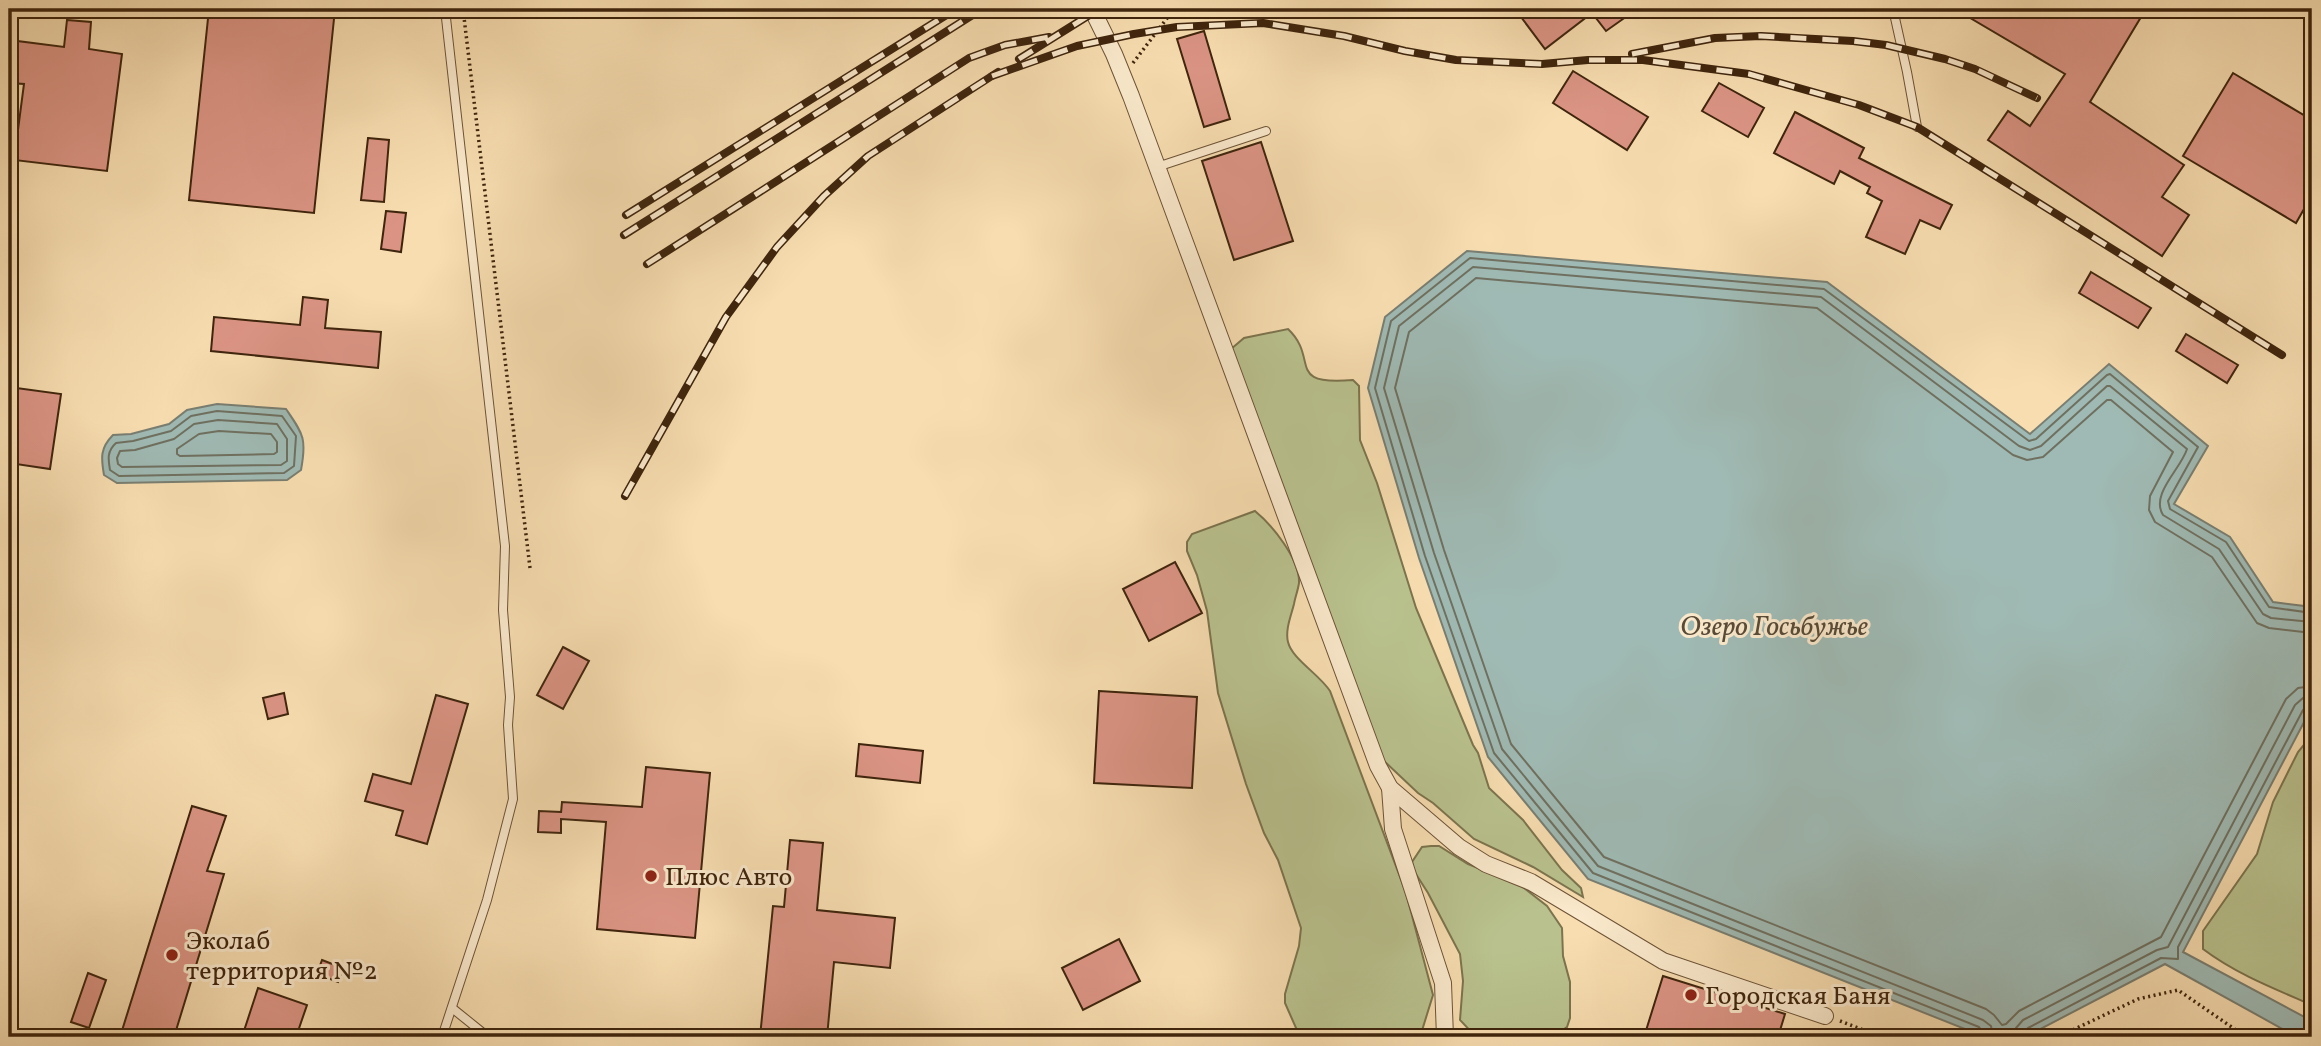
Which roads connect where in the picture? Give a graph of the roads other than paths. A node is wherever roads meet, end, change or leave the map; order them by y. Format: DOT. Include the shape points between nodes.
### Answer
graph roads {
  1 [pos="445,9"];
  2 [pos="1092,9"];
  3 [pos="1893,9"];
  4 [pos="1917,127"];
  5 [pos="1266,131"];
  6 [pos="1157,167"];
  7 [pos="1390,788"];
  8 [pos="452,1008"];
  9 [pos="1825,1016"];
  10 [pos="442,1037"];
  11 [pos="488,1037"];
  12 [pos="1446,1037"];
  1 -- 8 [label="lane" via="505,546 503,610 513,799"];
  2 -- 6 [label="street"];
  3 -- 4 [label="lane"];
  5 -- 6 [label="lane"];
  6 -- 7 [label="street" via="1373,753"];
  7 -- 9 [label="street" via="1459,847 1531,882 1663,961"];
  7 -- 12 [label="street" via="1394,829 1443,983"];
  8 -- 10 [label="lane"];
  8 -- 11 [label="lane"];
}
